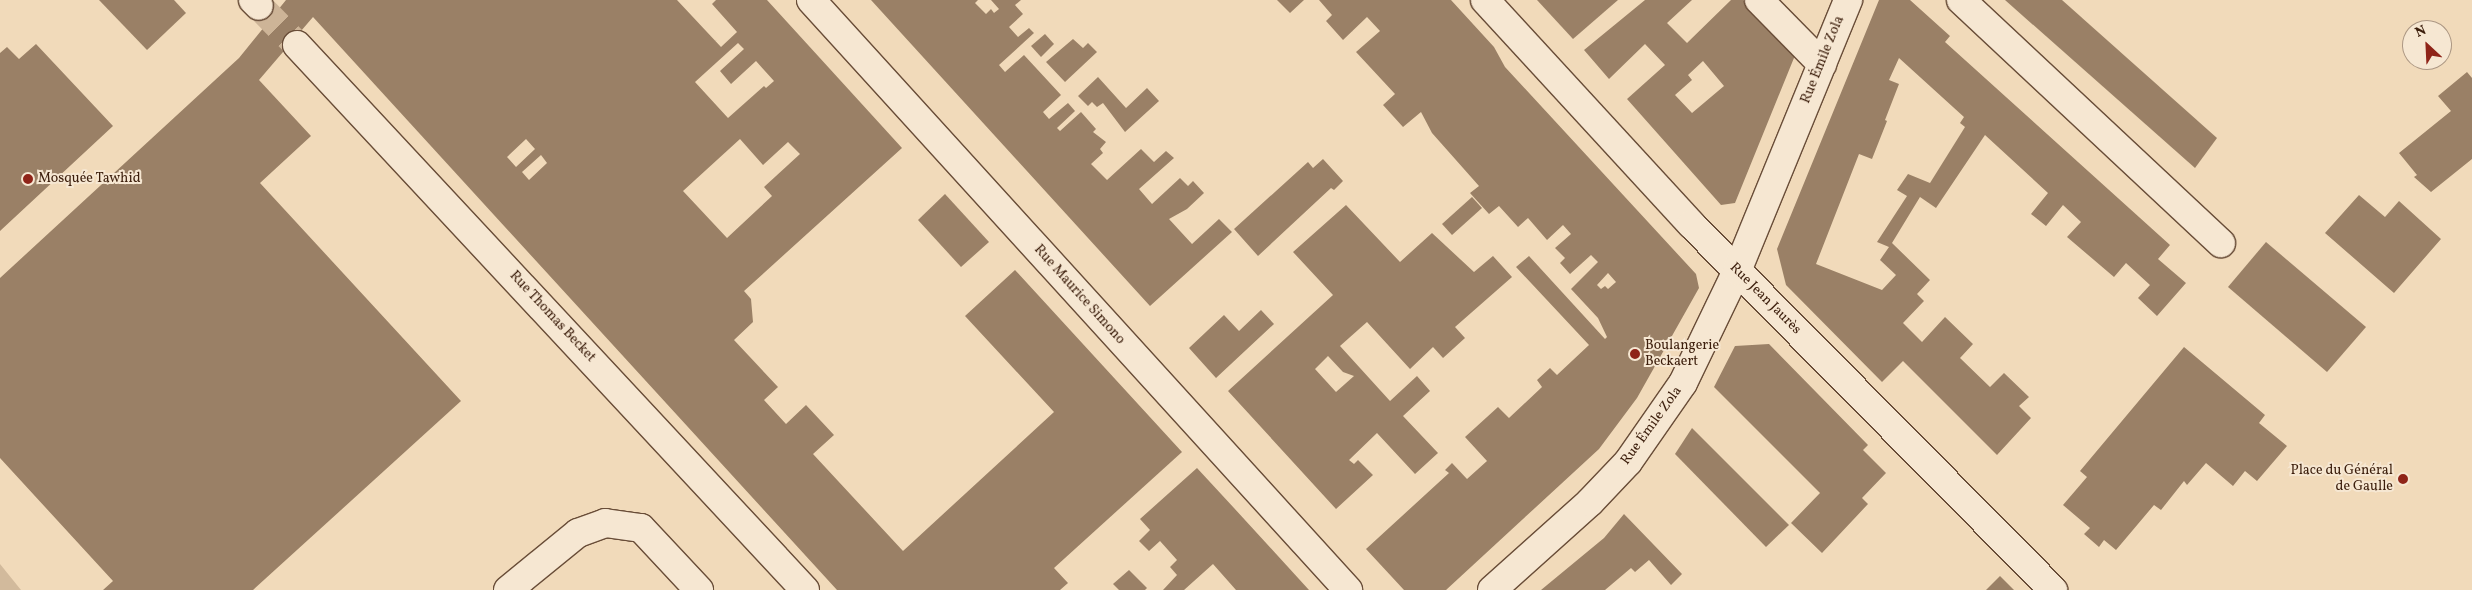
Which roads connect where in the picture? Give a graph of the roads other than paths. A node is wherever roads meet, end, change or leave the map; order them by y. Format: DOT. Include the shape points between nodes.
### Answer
graph roads {
  1 [pos="811,0"];
  2 [pos="1485,0"];
  3 [pos="1759,0"];
  4 [pos="1848,0"];
  5 [pos="1961,0"];
  6 [pos="297,45"];
  7 [pos="1822,64"];
  8 [pos="2221,243"];
  9 [pos="1737,271"];
  10 [pos="508,590"];
  11 [pos="699,590"];
  12 [pos="805,590"];
  13 [pos="1348,590"];
  14 [pos="1492,590"];
  15 [pos="2053,590"];
  1 -- 13 [label="street, Rue Maurice Simono"];
  2 -- 9 [label="street, Rue Jean Jaurès"];
  3 -- 7 [label="street"];
  4 -- 7 [label="street, Rue Émile Zola"];
  5 -- 8 [label="street"];
  6 -- 12 [label="street, Rue Thomas Becket"];
  7 -- 9 [label="street, Rue Émile Zola"];
  9 -- 14 [label="street, Rue Émile Zola" via="1682,383 1647,438 1590,502"];
  9 -- 15 [label="street, Rue Jean Jaurès"];
  10 -- 11 [label="street" via="578,533 605,523 641,528"];
}
